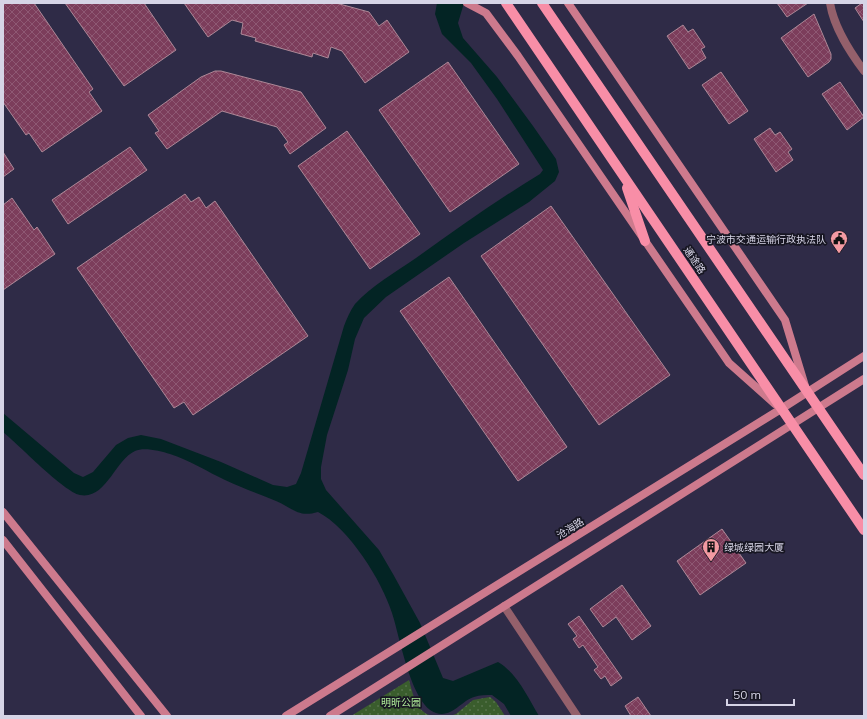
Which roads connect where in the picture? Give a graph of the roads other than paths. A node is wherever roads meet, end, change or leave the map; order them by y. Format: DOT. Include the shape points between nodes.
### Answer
graph roads {
  1 [pos="506,3"];
  2 [pos="542,3"];
  3 [pos="568,3"];
  4 [pos="830,3"];
  5 [pos="470,4"];
  6 [pos="864,71"];
  7 [pos="622,174"];
  8 [pos="645,242"];
  9 [pos="864,356"];
  10 [pos="864,379"];
  11 [pos="807,392"];
  12 [pos="818,408"];
  13 [pos="782,409"];
  14 [pos="792,424"];
  15 [pos="864,475"];
  16 [pos="3,512"];
  17 [pos="864,530"];
  18 [pos="3,540"];
  19 [pos="504,606"];
  20 [pos="142,716"];
  21 [pos="167,716"];
  22 [pos="286,716"];
  23 [pos="330,716"];
  24 [pos="577,716"];
  1 -- 7 [label="main road, 通途路"];
  2 -- 11 [label="main road, 通途路"];
  3 -- 11 [label="main road" via="784,320"];
  4 -- 6 [label="street" via="842,35"];
  5 -- 8 [label="main road" via="486,13 518,56"];
  7 -- 8 [label="main road"];
  7 -- 13 [label="main road, 通途路"];
  8 -- 13 [label="main road" via="729,363"];
  9 -- 11 [label="main road, 沧海路"];
  10 -- 12 [label="main road"];
  11 -- 12 [label="main road, 通途路"];
  11 -- 13 [label="main road, 沧海路"];
  12 -- 14 [label="main road"];
  12 -- 15 [label="main road, 通途路"];
  13 -- 14 [label="main road, 通途路"];
  13 -- 22 [label="main road, 沧海路"];
  14 -- 17 [label="main road, 通途路"];
  14 -- 19 [label="main road"];
  16 -- 21 [label="main road"];
  18 -- 20 [label="main road"];
  19 -- 23 [label="main road"];
  19 -- 24 [label="street"];
}
